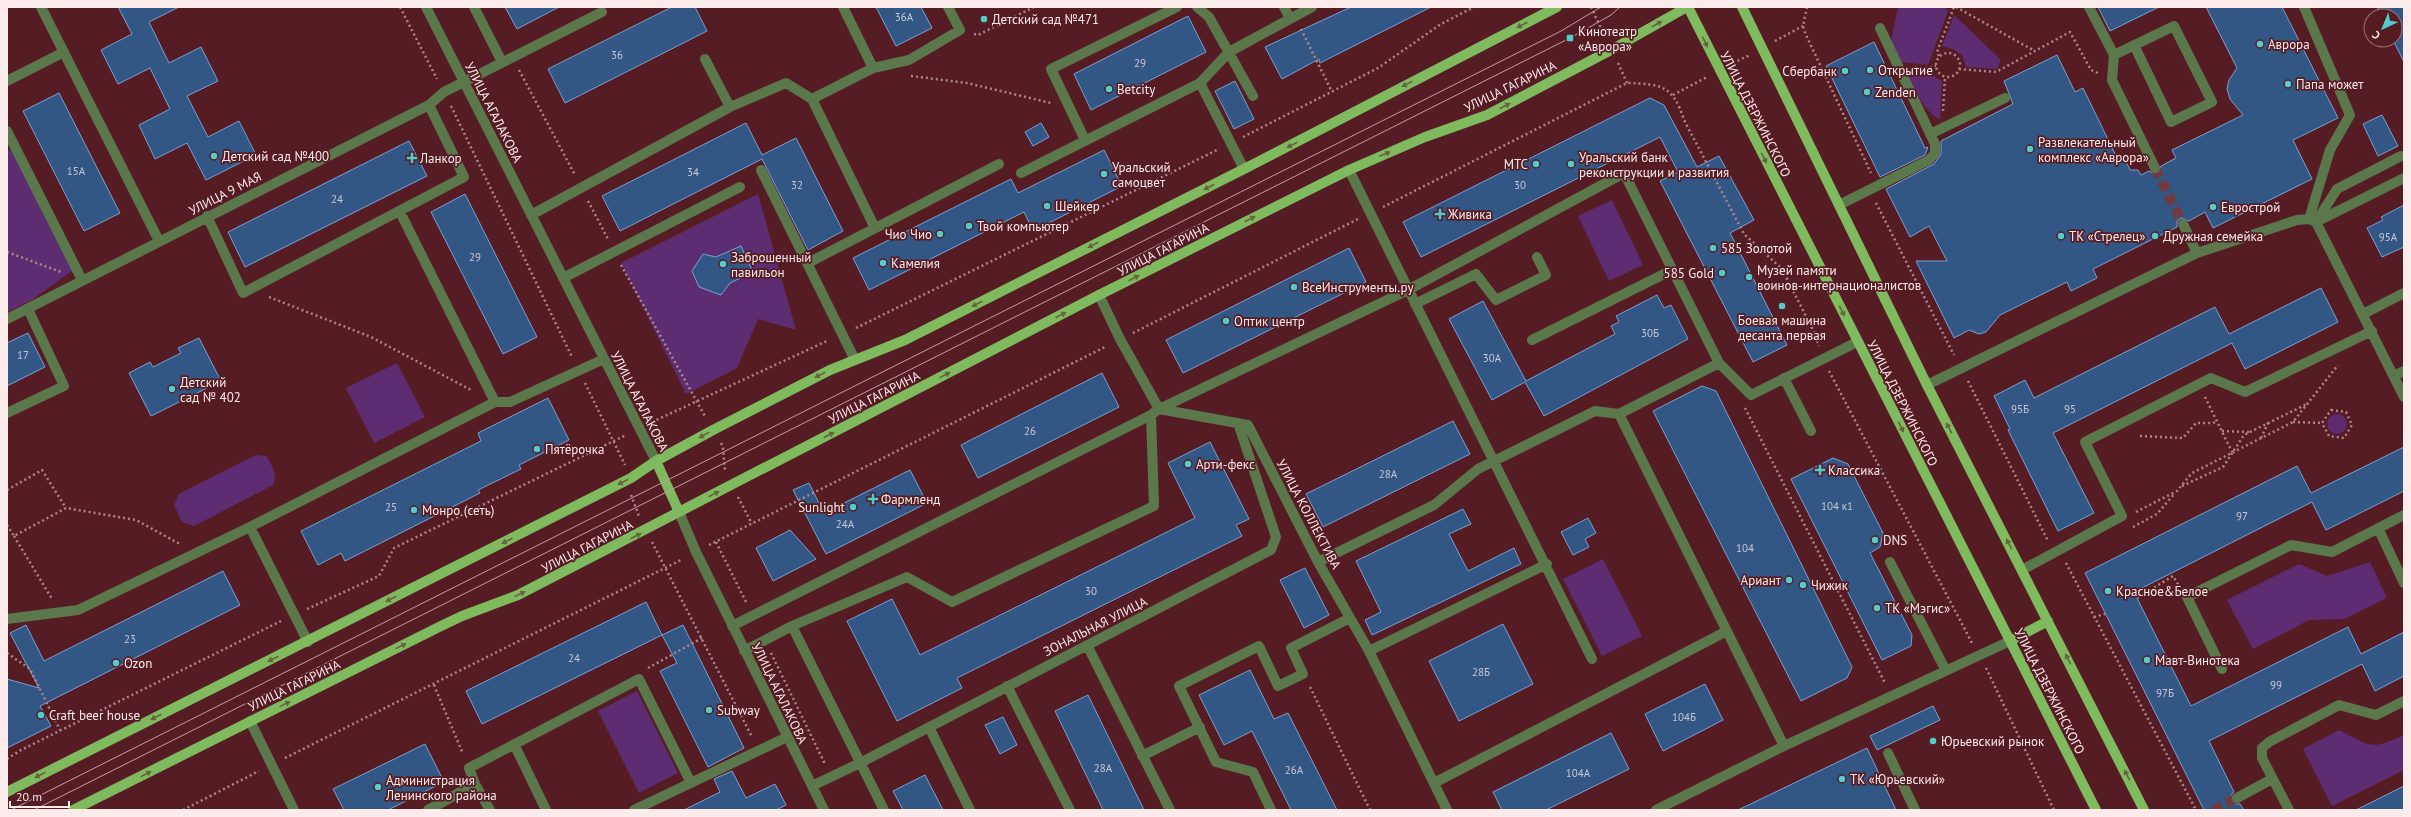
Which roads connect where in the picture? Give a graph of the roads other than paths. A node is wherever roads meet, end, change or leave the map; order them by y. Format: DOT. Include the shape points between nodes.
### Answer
graph roads {
  1 [pos="42,7"];
  2 [pos="426,7"];
  3 [pos="474,7"];
  4 [pos="842,7"];
  5 [pos="948,7"];
  6 [pos="1173,7"];
  7 [pos="1197,7"];
  8 [pos="1284,7"];
  9 [pos="1312,7"];
  10 [pos="1557,7"];
  11 [pos="1687,7"];
  12 [pos="1742,7"];
  13 [pos="2089,7"];
  14 [pos="2304,7"];
  15 [pos="602,12"];
  16 [pos="1292,17"];
  17 [pos="1880,28"];
  18 [pos="2134,45"];
  19 [pos="64,52"];
  20 [pos="1229,52"];
  21 [pos="2114,56"];
  22 [pos="705,59"];
  23 [pos="502,62"];
  24 [pos="873,68"];
  25 [pos="7,81"];
  26 [pos="464,82"];
  27 [pos="1200,84"];
  28 [pos="1253,96"];
  29 [pos="2005,98"];
  30 [pos="812,99"];
  31 [pos="429,105"];
  32 [pos="730,107"];
  33 [pos="7,131"];
  34 [pos="1930,134"];
  35 [pos="1085,140"];
  36 [pos="10,144"];
  37 [pos="2401,156"];
  38 [pos="1000,164"];
  39 [pos="2155,168"];
  40 [pos="1244,169"];
  41 [pos="760,170"];
  42 [pos="1349,170"];
  43 [pos="1022,173"];
  44 [pos="2404,178"];
  45 [pos="740,187"];
  46 [pos="1839,204"];
  47 [pos="400,212"];
  48 [pos="531,215"];
  49 [pos="207,216"];
  50 [pos="2312,221"];
  51 [pos="2183,224"];
  52 [pos="875,228"];
  53 [pos="159,241"];
  54 [pos="2197,252"];
  55 [pos="1537,257"];
  56 [pos="808,263"];
  57 [pos="1672,270"];
  58 [pos="563,278"];
  59 [pos="82,280"];
  60 [pos="1408,290"];
  61 [pos="2404,294"];
  62 [pos="1099,295"];
  63 [pos="1415,304"];
  64 [pos="28,309"];
  65 [pos="2363,314"];
  66 [pos="7,319"];
  67 [pos="2372,332"];
  68 [pos="1532,340"];
  69 [pos="1858,342"];
  70 [pos="604,359"];
  71 [pos="855,360"];
  72 [pos="1719,363"];
  73 [pos="2404,371"];
  74 [pos="2394,376"];
  75 [pos="1784,378"];
  76 [pos="1927,385"];
  77 [pos="2404,396"];
  78 [pos="495,402"];
  79 [pos="1155,412"];
  80 [pos="7,413"];
  81 [pos="1619,414"];
  82 [pos="1238,423"];
  83 [pos="1811,431"];
  84 [pos="656,461"];
  85 [pos="1494,461"];
  86 [pos="679,512"];
  87 [pos="2404,516"];
  88 [pos="250,527"];
  89 [pos="2378,528"];
  90 [pos="1318,562"];
  91 [pos="1890,562"];
  92 [pos="1547,564"];
  93 [pos="2022,570"];
  94 [pos="2404,583"];
  95 [pos="1350,618"];
  96 [pos="7,619"];
  97 [pos="2048,621"];
  98 [pos="732,626"];
  99 [pos="792,626"];
  100 [pos="1728,631"];
  101 [pos="2010,641"];
  102 [pos="308,642"];
  103 [pos="1087,645"];
  104 [pos="744,651"];
  105 [pos="1369,652"];
  106 [pos="1592,659"];
  107 [pos="2222,669"];
  108 [pos="1945,670"];
  109 [pos="1007,686"];
  110 [pos="2404,701"];
  111 [pos="250,721"];
  112 [pos="929,727"];
  113 [pos="1200,727"];
  114 [pos="787,737"];
  115 [pos="514,744"];
  116 [pos="1784,746"];
  117 [pos="1888,753"];
  118 [pos="1142,756"];
  119 [pos="860,763"];
  120 [pos="2272,779"];
  121 [pos="692,783"];
  122 [pos="1434,783"];
  123 [pos="475,784"];
  124 [pos="812,786"];
  125 [pos="7,792"];
  126 [pos="2237,798"];
  127 [pos="73,810"];
  128 [pos="294,810"];
  129 [pos="428,810"];
  130 [pos="490,810"];
  131 [pos="546,810"];
  132 [pos="634,810"];
  133 [pos="824,810"];
  134 [pos="884,810"];
  135 [pos="970,810"];
  136 [pos="1070,810"];
  137 [pos="1170,810"];
  138 [pos="1271,810"];
  139 [pos="1448,810"];
  140 [pos="1656,810"];
  141 [pos="1915,810"];
  142 [pos="2096,810"];
  143 [pos="2144,810"];
  144 [pos="2289,810"];
  1 -- 19 [label="street"];
  2 -- 26 [label="street, УЛИЦА АГАЛАКОВА"];
  3 -- 23 [label="street"];
  4 -- 24 [label="street"];
  5 -- 24 [label="street" via="960,30 910,60"];
  6 -- 35 [label="street" via="1051,70"];
  7 -- 20 [label="street" via="1209,17"];
  8 -- 16 [label="street"];
  9 -- 16 [label="street"];
  10 -- 40 [label="main road, one-way"];
  42 -- 11 [label="main road, УЛИЦА ГАГАРИНА, one-way" via="1425,137 1487,115"];
  11 -- 69 [label="main road, УЛИЦА ДЗЕРЖИНСКОГО, one-way"];
  12 -- 46 [label="main road"];
  13 -- 21 [label="street"];
  14 -- 50 [label="street" via="2350,115 2330,150"];
  15 -- 23 [label="street, УЛИЦА 9 МАЯ"];
  16 -- 20 [label="street"];
  17 -- 34 [label="street"];
  18 -- 18 [label="street" via="2174,26 2212,102 2171,122"];
  18 -- 21 [label="street"];
  19 -- 25 [label="street"];
  19 -- 53 [label="street"];
  20 -- 27 [label="street"];
  20 -- 28 [label="street"];
  21 -- 39 [label="street" via="2112,80"];
  22 -- 32 [label="street"];
  23 -- 26 [label="street, УЛИЦА 9 МАЯ"];
  24 -- 30 [label="street"];
  26 -- 31 [label="street, УЛИЦА 9 МАЯ" via="444,92"];
  26 -- 48 [label="street, УЛИЦА АГАЛАКОВА"];
  27 -- 35 [label="street"];
  27 -- 40 [label="street"];
  29 -- 34 [label="street"];
  30 -- 32 [label="street" via="786,83"];
  30 -- 52 [label="street"];
  31 -- 47 [label="street" via="464,177"];
  31 -- 49 [label="street, УЛИЦА 9 МАЯ"];
  32 -- 48 [label="street"];
  33 -- 36 [label="street"];
  34 -- 46 [label="street" via="1935,144 1935,153 1929,160"];
  35 -- 43 [label="street"];
  36 -- 59 [label="street"];
  37 -- 50 [label="street" via="2337,189"];
  38 -- 52 [label="street"];
  40 -- 71 [label="main road, one-way" via="905,340"];
  41 -- 56 [label="street"];
  42 -- 60 [label="street"];
  62 -- 42 [label="main road, УЛИЦА ГАГАРИНА, one-way"];
  44 -- 50 [label="street"];
  45 -- 58 [label="street"];
  46 -- 76 [label="main road"];
  47 -- 49 [label="street" via="243,293"];
  47 -- 78 [label="street"];
  48 -- 58 [label="street, УЛИЦА АГАЛАКОВА"];
  49 -- 53 [label="street, УЛИЦА 9 МАЯ"];
  50 -- 54 [label="street" via="2297,220"];
  50 -- 65 [label="street"];
  51 -- 54 [label="street"];
  52 -- 56 [label="street"];
  53 -- 59 [label="street, УЛИЦА 9 МАЯ"];
  54 -- 76 [label="street"];
  55 -- 63 [label="street" via="1546,275 1496,300 1476,274"];
  56 -- 71 [label="street"];
  57 -- 60 [label="street" via="1624,174"];
  57 -- 68 [label="street"];
  57 -- 72 [label="street"];
  58 -- 70 [label="street, УЛИЦА АГАЛАКОВА"];
  59 -- 64 [label="street, УЛИЦА 9 МАЯ"];
  60 -- 63 [label="street"];
  60 -- 79 [label="street"];
  61 -- 65 [label="street"];
  62 -- 79 [label="street"];
  86 -- 62 [label="main road, УЛИЦА ГАГАРИНА, one-way"];
  63 -- 85 [label="street"];
  64 -- 66 [label="street, УЛИЦА 9 МАЯ"];
  64 -- 80 [label="street" via="64,386"];
  65 -- 67 [label="street"];
  67 -- 74 [label="street"];
  67 -- 93 [label="street" via="2245,392 2210,378 2085,442 2122,516"];
  69 -- 75 [label="street"];
  69 -- 101 [label="main road, УЛИЦА ДЗЕРЖИНСКОГО, one-way"];
  70 -- 78 [label="street" via="510,402"];
  70 -- 84 [label="street, УЛИЦА АГАЛАКОВА"];
  71 -- 84 [label="main road, one-way" via="830,370"];
  72 -- 75 [label="street" via="1751,395"];
  72 -- 81 [label="street"];
  73 -- 74 [label="street"];
  74 -- 77 [label="street"];
  75 -- 83 [label="street"];
  93 -- 76 [label="main road, one-way"];
  78 -- 88 [label="street"];
  79 -- 82 [label="street, УЛИЦА КОЛЛЕКТИВА"];
  79 -- 98 [label="street"];
  79 -- 99 [label="street" via="1154,506 952,602 907,577"];
  81 -- 85 [label="street" via="1595,411"];
  81 -- 100 [label="street"];
  82 -- 90 [label="street, УЛИЦА КОЛЛЕКТИВА" via="1248,425"];
  82 -- 103 [label="street, ЗОНАЛЬНАЯ УЛИЦА" via="1276,537 1271,550"];
  84 -- 86 [label="main road, УЛИЦА АГАЛАКОВА"];
  84 -- 102 [label="main road, one-way" via="631,478"];
  85 -- 90 [label="street" via="1478,469 1434,505"];
  85 -- 92 [label="street"];
  86 -- 98 [label="street, УЛИЦА АГАЛАКОВА"];
  111 -- 86 [label="main road, УЛИЦА ГАГАРИНА, one-way" via="462,616 518,596"];
  87 -- 89 [label="street"];
  88 -- 96 [label="street" via="78,610"];
  88 -- 102 [label="street"];
  89 -- 94 [label="street"];
  89 -- 107 [label="street" via="2332,552 2291,545 2187,597"];
  90 -- 95 [label="street, УЛИЦА КОЛЛЕКТИВА"];
  91 -- 108 [label="street"];
  92 -- 105 [label="street"];
  92 -- 106 [label="street"];
  93 -- 97 [label="main road"];
  95 -- 105 [label="street, УЛИЦА КОЛЛЕКТИВА"];
  95 -- 113 [label="street" via="1290,648 1303,674 1278,686 1258,646 1179,686"];
  97 -- 101 [label="main road"];
  143 -- 97 [label="main road, one-way"];
  98 -- 104 [label="street, УЛИЦА АГАЛАКОВА"];
  99 -- 104 [label="street"];
  99 -- 119 [label="street"];
  100 -- 116 [label="street"];
  100 -- 122 [label="street"];
  101 -- 108 [label="street"];
  101 -- 142 [label="main road, УЛИЦА ДЗЕРЖИНСКОГО"];
  102 -- 125 [label="main road, one-way"];
  103 -- 109 [label="street, ЗОНАЛЬНАЯ УЛИЦА"];
  103 -- 118 [label="street"];
  104 -- 114 [label="street, УЛИЦА АГАЛАКОВА"];
  105 -- 122 [label="street, УЛИЦА КОЛЛЕКТИВА"];
  108 -- 116 [label="street"];
  109 -- 112 [label="street, ЗОНАЛЬНАЯ УЛИЦА"];
  109 -- 136 [label="street"];
  110 -- 120 [label="street" via="2376,715 2339,706 2269,742 2262,748 2262,758"];
  127 -- 111 [label="main road, УЛИЦА ГАГАРИНА, one-way"];
  111 -- 128 [label="street"];
  112 -- 119 [label="street, ЗОНАЛЬНАЯ УЛИЦА"];
  112 -- 135 [label="street"];
  113 -- 118 [label="street"];
  113 -- 138 [label="street" via="1216,762 1253,772"];
  114 -- 121 [label="street"];
  114 -- 124 [label="street, УЛИЦА АГАЛАКОВА"];
  115 -- 121 [label="street" via="639,680"];
  115 -- 123 [label="street" via="469,768"];
  115 -- 131 [label="street"];
  116 -- 140 [label="street"];
  117 -- 141 [label="street"];
  118 -- 137 [label="street"];
  119 -- 124 [label="street, ЗОНАЛЬНАЯ УЛИЦА"];
  119 -- 134 [label="street"];
  120 -- 126 [label="street"];
  120 -- 144 [label="street"];
  121 -- 132 [label="street"];
  122 -- 139 [label="street, УЛИЦА КОЛЛЕКТИВА"];
  123 -- 129 [label="street"];
  123 -- 130 [label="street"];
  124 -- 133 [label="street, УЛИЦА АГАЛАКОВА"];
}
